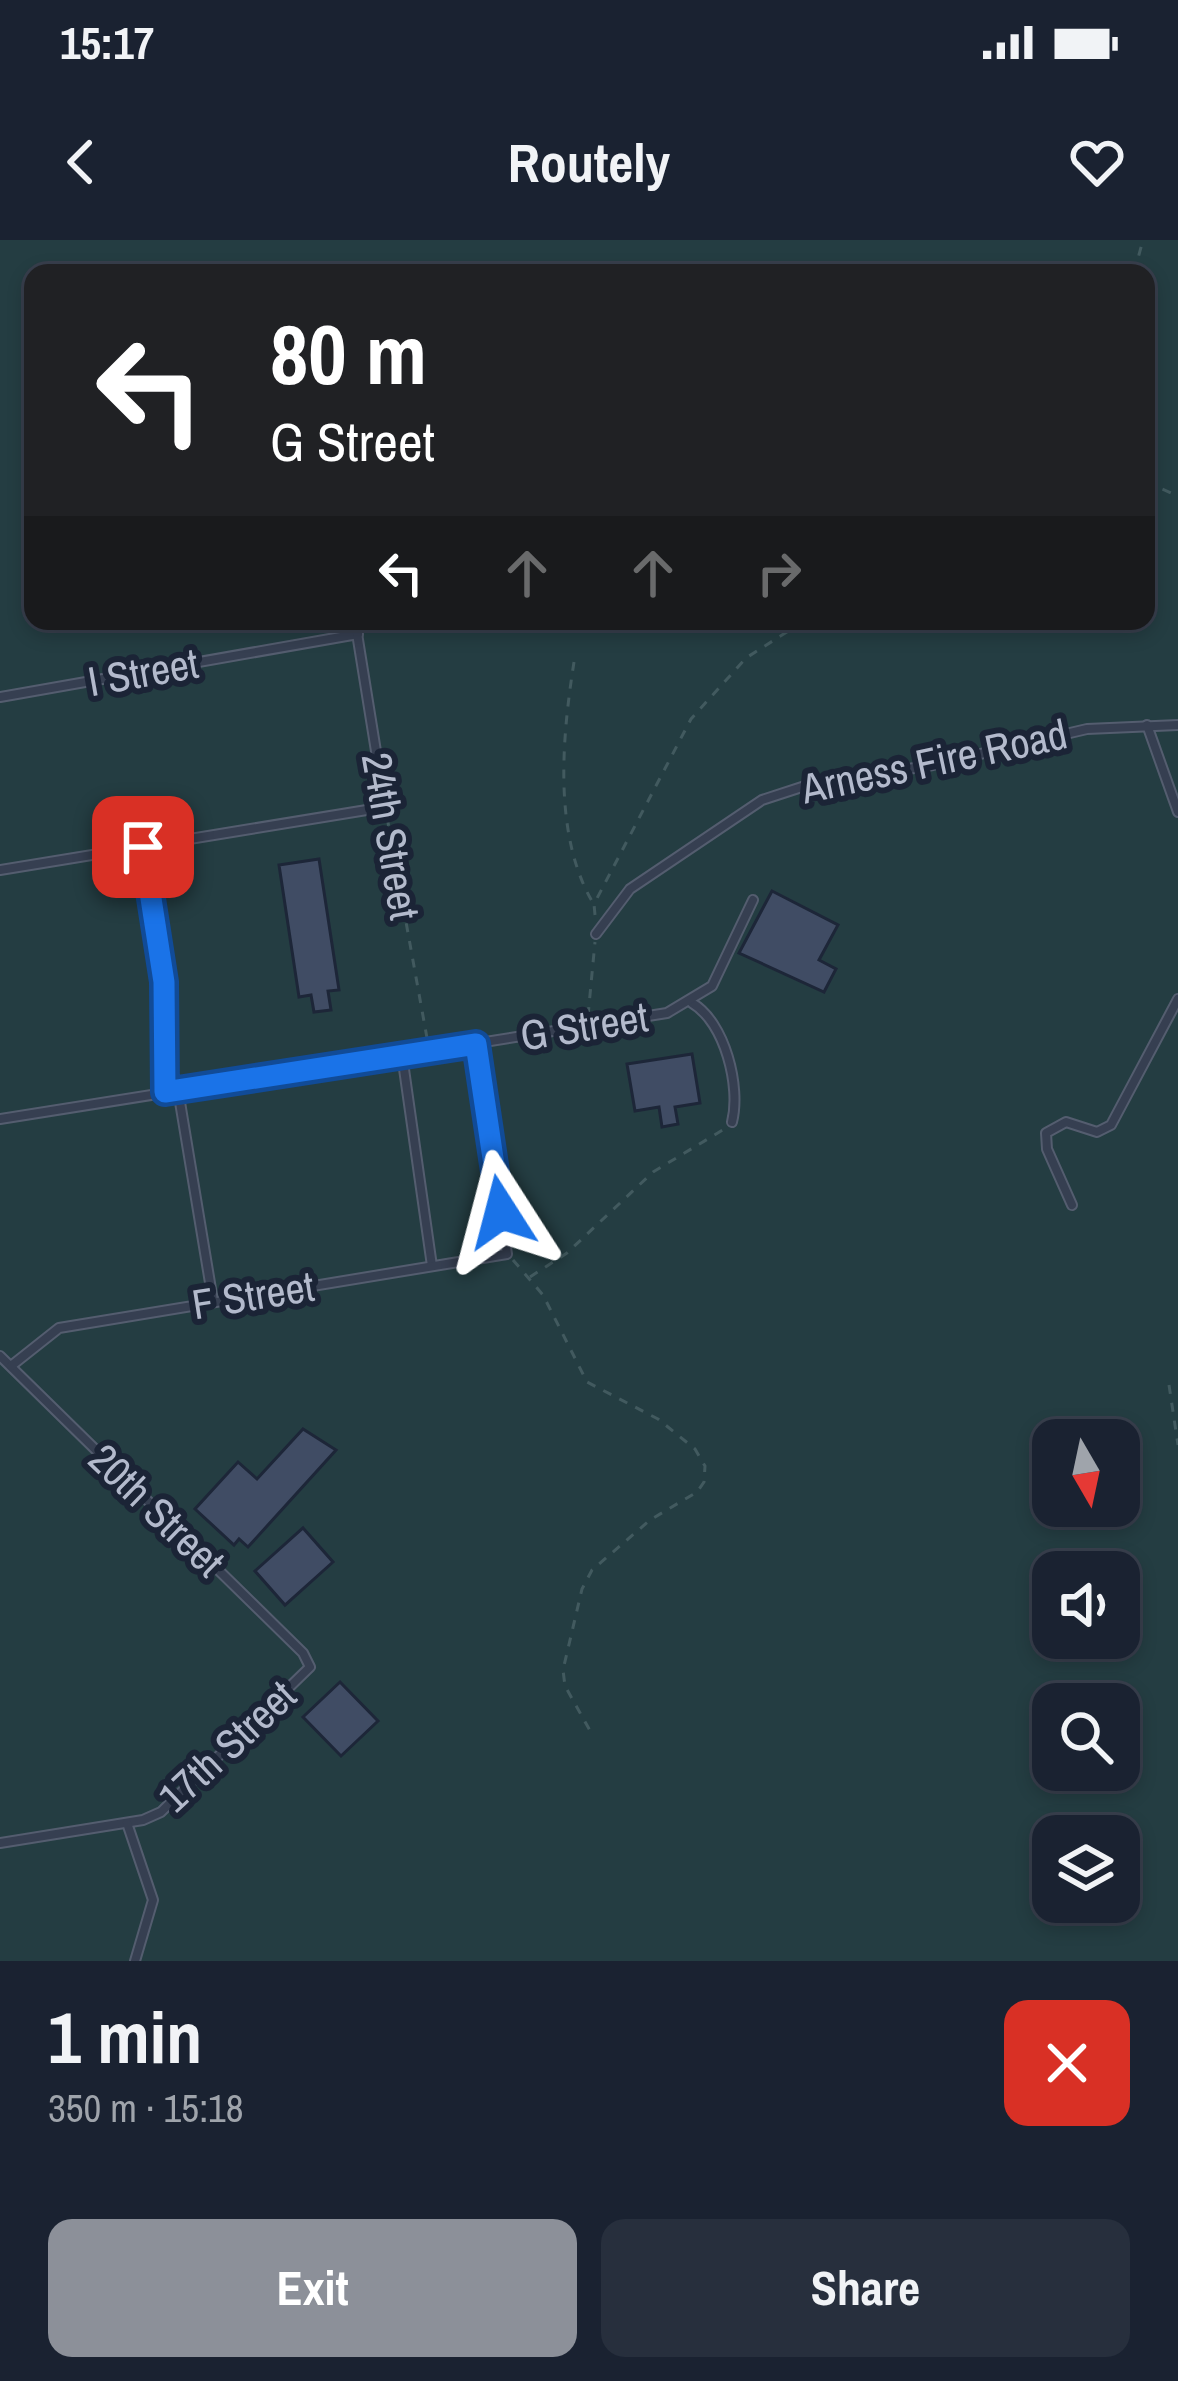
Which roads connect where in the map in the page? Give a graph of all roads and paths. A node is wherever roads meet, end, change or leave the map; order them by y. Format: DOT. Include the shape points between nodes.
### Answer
graph roads {
  1 [pos="357,630"];
  2 [pos="789,630"];
  3 [pos="358,634"];
  4 [pos="574,662"];
  5 [pos="0,697"];
  6 [pos="1146,723"];
  7 [pos="1178,725"];
  8 [pos="385,807"];
  9 [pos="1178,812"];
  10 [pos="143,847"];
  11 [pos="0,870"];
  12 [pos="753,900"];
  13 [pos="594,904"];
  14 [pos="596,934"];
  15 [pos="1178,998"];
  16 [pos="692,1004"];
  17 [pos="587,1025"];
  18 [pos="476,1044"];
  19 [pos="430,1051"];
  20 [pos="402,1055"];
  21 [pos="178,1090"];
  22 [pos="165,1092"];
  23 [pos="0,1119"];
  24 [pos="732,1122"];
  25 [pos="1072,1204"];
  26 [pos="508,1254"];
  27 [pos="432,1266"];
  28 [pos="528,1277"];
  29 [pos="213,1301"];
  30 [pos="0,1356"];
  31 [pos="11,1366"];
  32 [pos="1169,1385"];
  33 [pos="1178,1445"];
  34 [pos="310,1667"];
  35 [pos="593,1736"];
  36 [pos="127,1823"];
  37 [pos="0,1843"];
  38 [pos="135,1961"];
  1 -- 3 [label="lane, 24th Street"];
  2 -- 13 [label="path" via="746,658 691,719"];
  3 -- 5 [label="lane, I Street"];
  3 -- 8 [label="lane, 24th Street"];
  4 -- 13 [label="path" via="566,805 580,880"];
  6 -- 7 [label="lane, Arness Fire Road"];
  6 -- 9 [label="lane"];
  6 -- 14 [label="lane, Arness Fire Road" via="763,800 630,889"];
  8 -- 10 [label="lane"];
  8 -- 19 [label="path, 24th Street"];
  10 -- 11 [label="lane"];
  10 -- 22 [label="lane" via="164,982"];
  12 -- 16 [label="lane, G Street" via="712,986"];
  13 -- 14 [label="path"];
  14 -- 17 [label="path"];
  15 -- 25 [label="lane" via="1111,1125 1097,1132 1066,1122 1046,1133"];
  16 -- 17 [label="lane, G Street"];
  16 -- 24 [label="lane" via="704,1010 726,1054"];
  17 -- 18 [label="lane, G Street"];
  18 -- 19 [label="lane, G Street"];
  18 -- 26 [label="lane"];
  19 -- 20 [label="lane, G Street"];
  20 -- 21 [label="lane, G Street"];
  20 -- 27 [label="lane"];
  21 -- 22 [label="lane, G Street"];
  21 -- 29 [label="lane"];
  22 -- 23 [label="lane, G Street"];
  24 -- 28 [label="path" via="652,1172 568,1253"];
  26 -- 27 [label="lane, F Street"];
  26 -- 28 [label="path"];
  27 -- 29 [label="lane, F Street"];
  28 -- 35 [label="path" via="587,1382 658,1419 705,1466 697,1492 650,1520 592,1570 582,1589 565,1686"];
  29 -- 31 [label="lane, F Street" via="59,1328"];
  30 -- 31 [label="lane, 20th Street"];
  31 -- 34 [label="lane, 20th Street"];
  32 -- 33 [label="path"];
  34 -- 36 [label="lane, 17th Street" via="161,1812"];
  36 -- 37 [label="lane, 17th Street"];
  36 -- 38 [label="lane" via="153,1900"];
}
